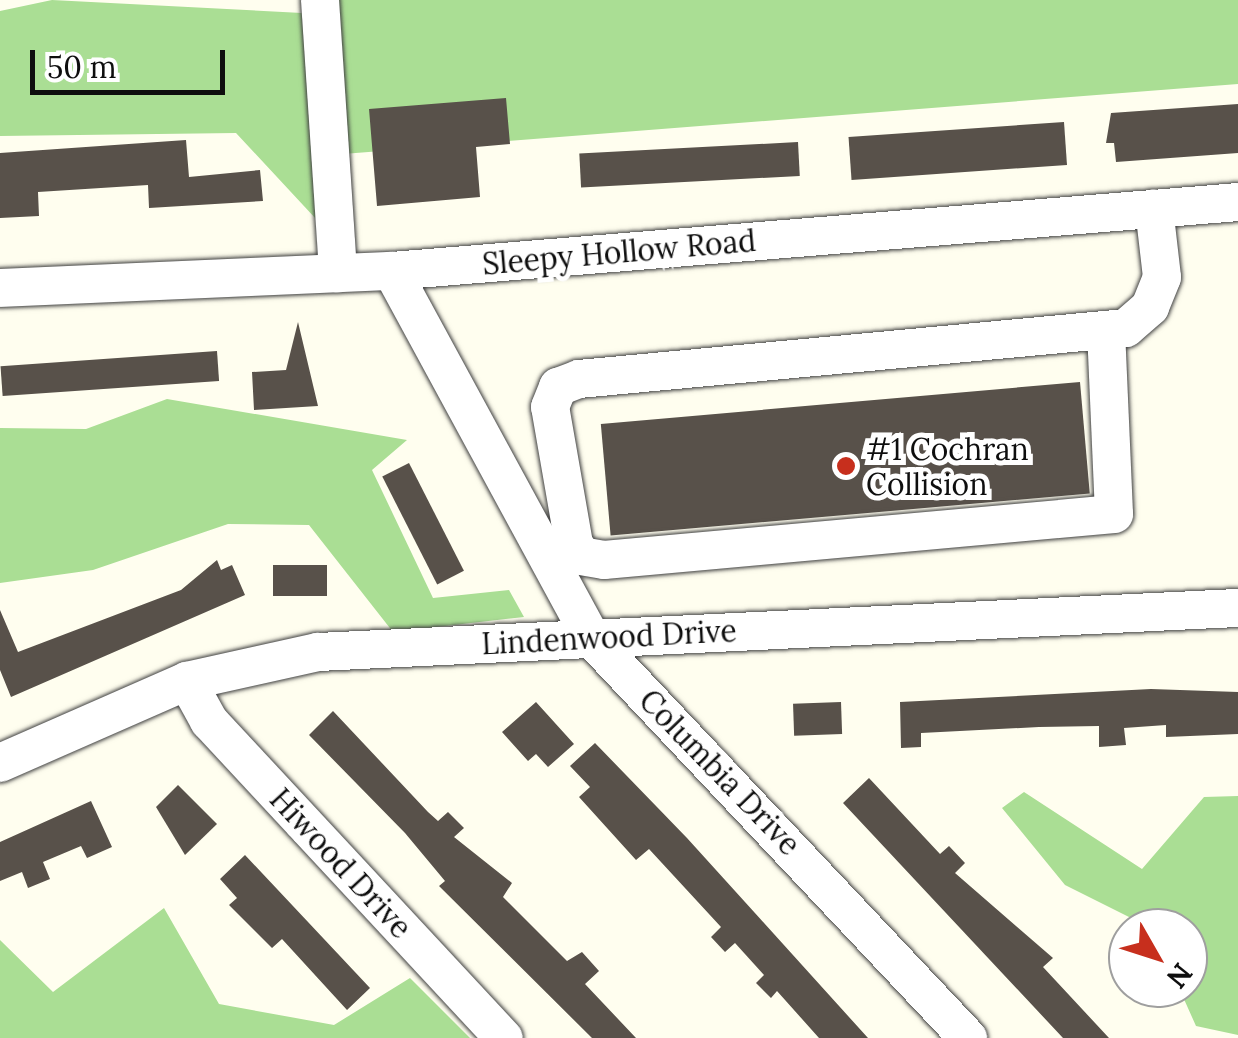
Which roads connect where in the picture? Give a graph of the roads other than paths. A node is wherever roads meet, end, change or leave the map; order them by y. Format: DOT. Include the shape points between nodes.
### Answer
graph roads {
  1 [pos="320,0"];
  2 [pos="1238,202"];
  3 [pos="1154,208"];
  4 [pos="392,270"];
  5 [pos="338,273"];
  6 [pos="0,288"];
  7 [pos="1106,330"];
  8 [pos="559,549"];
  9 [pos="1238,608"];
  10 [pos="590,638"];
  11 [pos="187,681"];
  12 [pos="0,764"];
  13 [pos="504,1038"];
  14 [pos="968,1038"];
  1 -- 5 [label="street"];
  2 -- 3 [label="street, Sleepy Hollow Road"];
  3 -- 4 [label="street, Sleepy Hollow Road"];
  3 -- 7 [label="street" via="1162,277 1150,306 1126,328"];
  4 -- 5 [label="street, Sleepy Hollow Road"];
  4 -- 8 [label="street, Columbia Drive"];
  5 -- 6 [label="street, Sleepy Hollow Road"];
  7 -- 8 [label="street" via="579,379 558,388 550,406"];
  7 -- 8 [label="street" via="1114,514 604,560"];
  8 -- 10 [label="street, Columbia Drive"];
  9 -- 10 [label="street, Lindenwood Drive"];
  10 -- 11 [label="street, Lindenwood Drive" via="318,652"];
  10 -- 14 [label="street, Columbia Drive"];
  11 -- 12 [label="street, Lindenwood Drive"];
  11 -- 13 [label="street, Hiwood Drive" via="209,722"];
}
